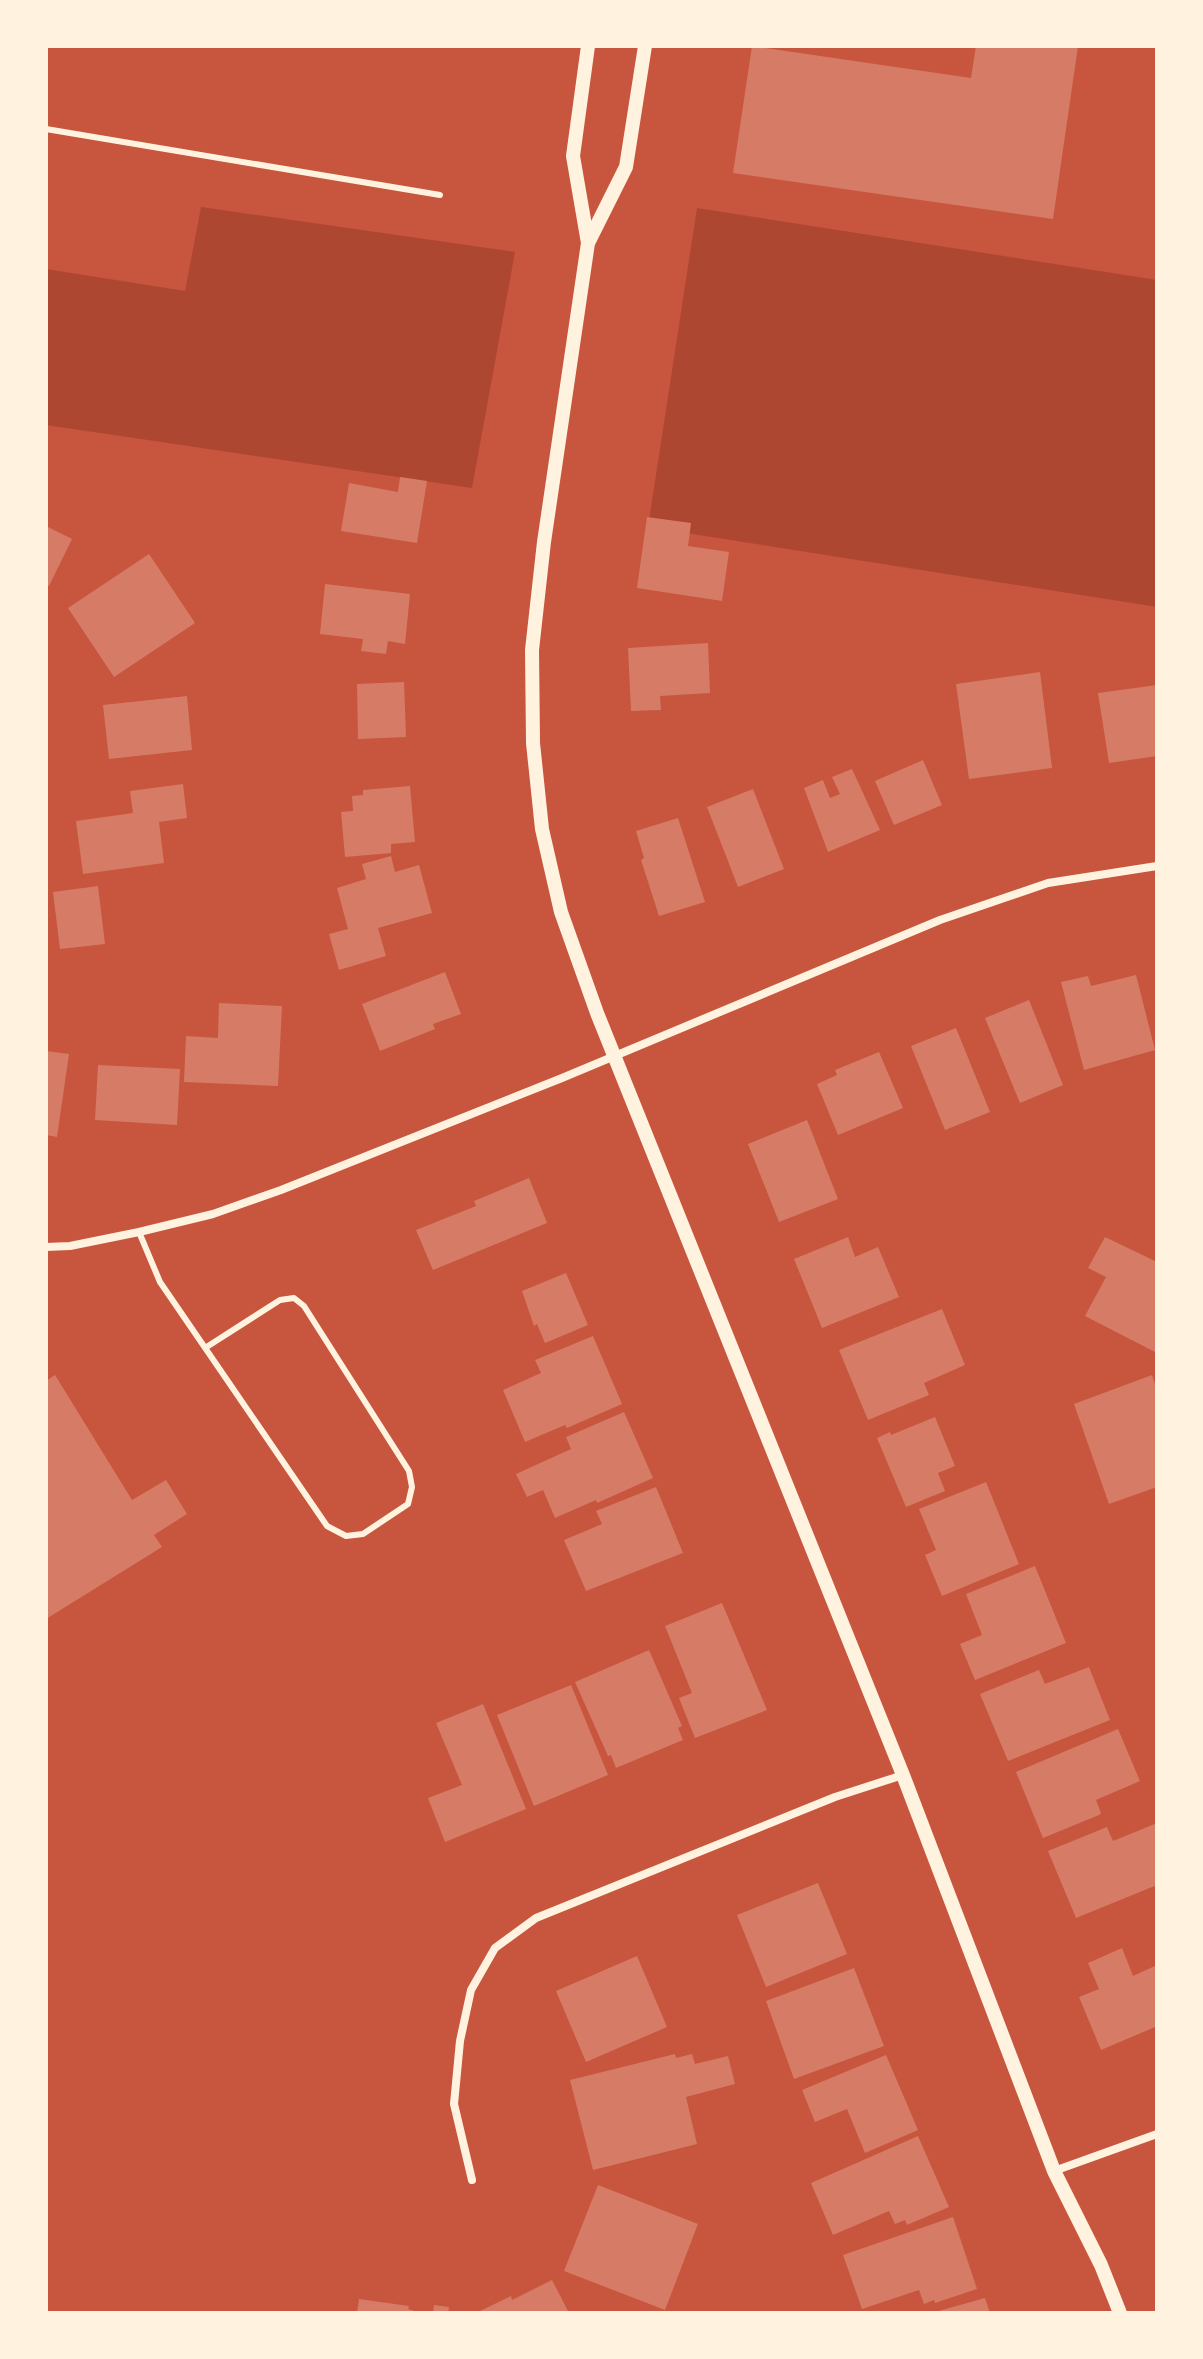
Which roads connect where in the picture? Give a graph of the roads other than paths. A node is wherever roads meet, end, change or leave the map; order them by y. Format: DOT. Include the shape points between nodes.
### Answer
graph roads {
  1 [pos="588,46"];
  2 [pos="645,46"];
  3 [pos="46,129"];
  4 [pos="440,195"];
  5 [pos="588,243"];
  6 [pos="1157,866"];
  7 [pos="615,1057"];
  8 [pos="139,1232"];
  9 [pos="46,1247"];
  10 [pos="205,1348"];
  11 [pos="903,1775"];
  12 [pos="1157,2134"];
  13 [pos="1054,2171"];
  14 [pos="472,2180"];
  15 [pos="1120,2313"];
  1 -- 5 [label="street" via="573,156"];
  2 -- 5 [label="street" via="626,167"];
  3 -- 4 [label="lane"];
  5 -- 7 [label="street" via="532,650 533,743 542,829 561,912"];
  6 -- 7 [label="street" via="1048,883 940,920"];
  7 -- 8 [label="street" via="281,1190"];
  7 -- 11 [label="street"];
  8 -- 9 [label="street"];
  8 -- 10 [label="lane" via="160,1282"];
  10 -- 10 [label="lane" via="327,1526 346,1536 363,1534 408,1504 409,1471 294,1298 280,1300"];
  11 -- 13 [label="street"];
  11 -- 14 [label="street" via="835,1797 536,1918 495,1948 471,1990 460,2041 454,2104"];
  12 -- 13 [label="street"];
  13 -- 15 [label="street"];
}
